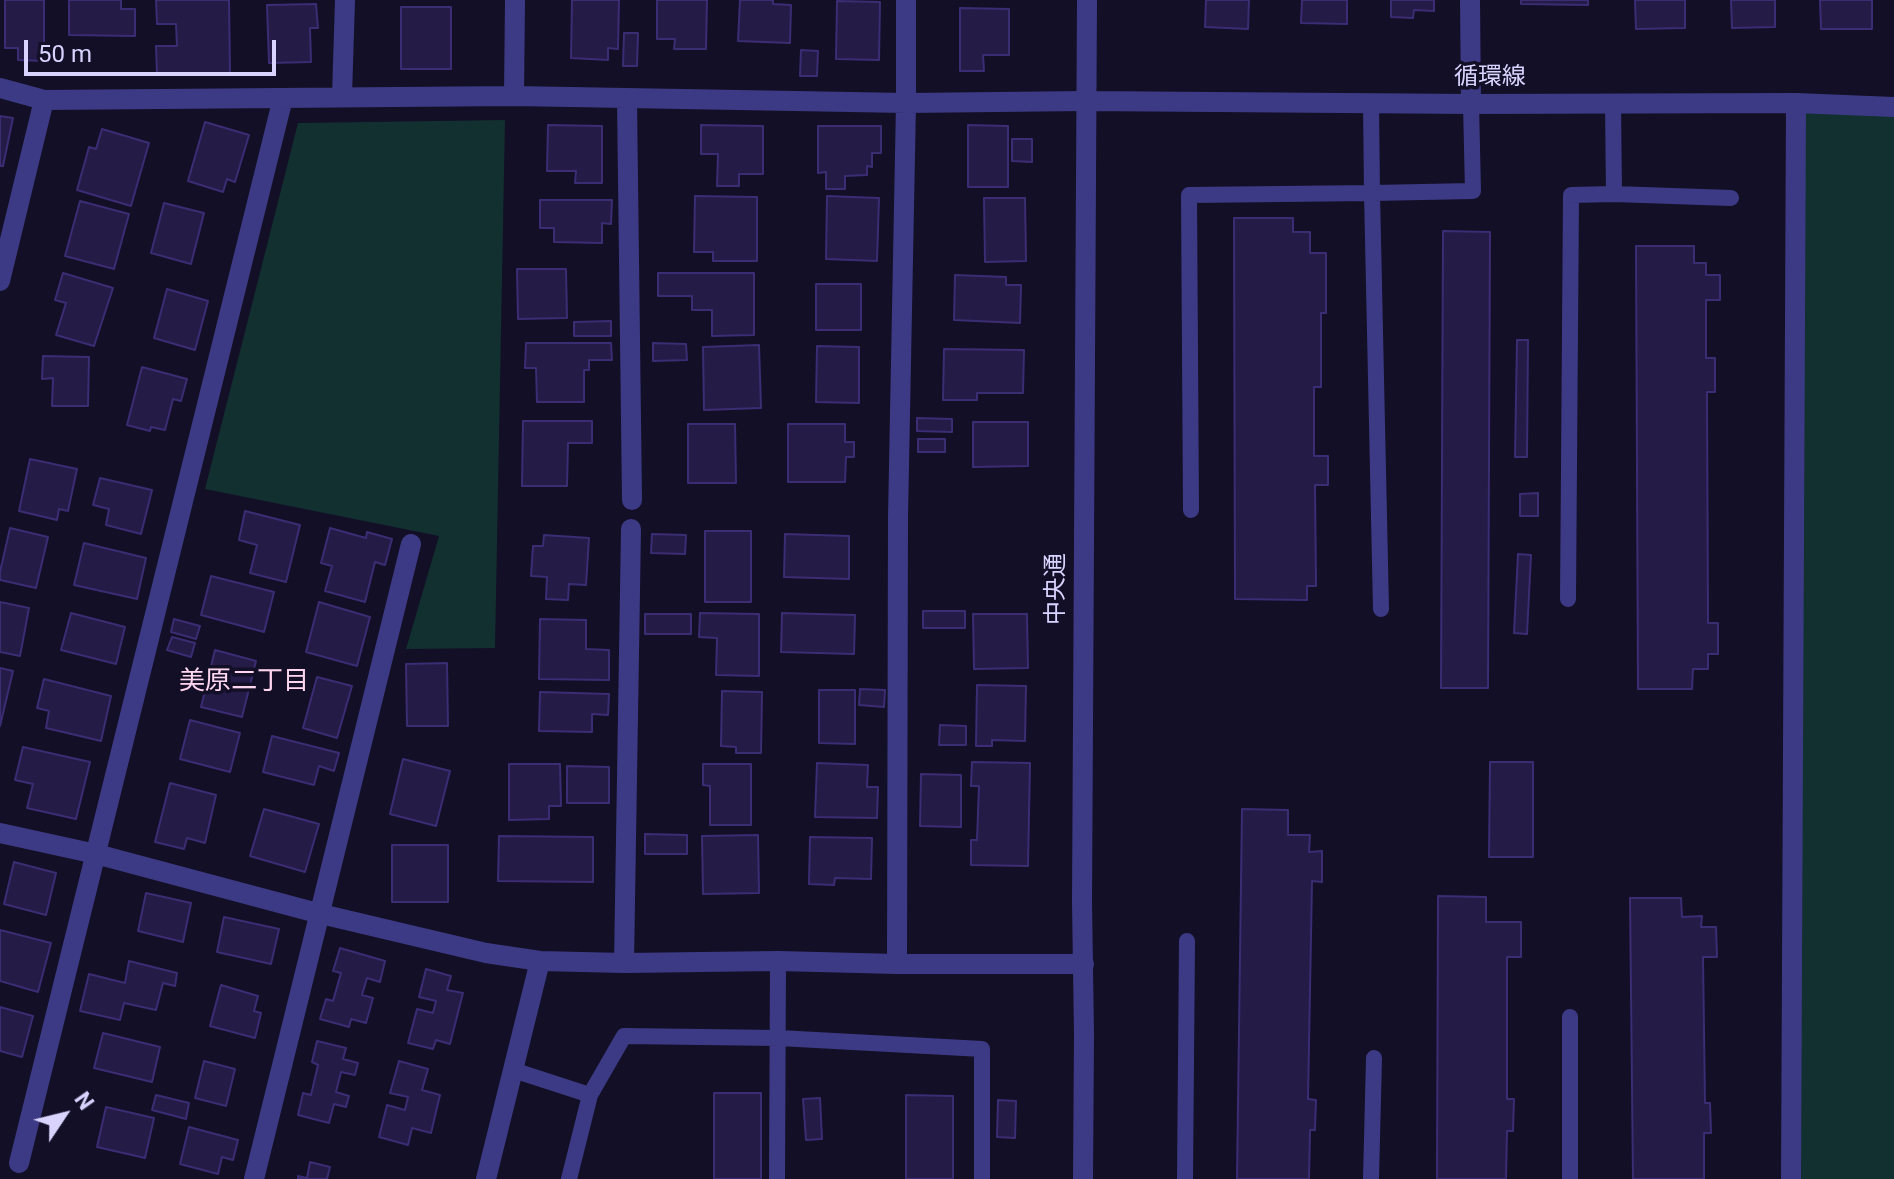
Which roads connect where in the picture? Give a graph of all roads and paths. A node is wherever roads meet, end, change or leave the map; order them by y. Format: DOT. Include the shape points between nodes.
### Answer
graph roads {
  1 [pos="345,0"];
  2 [pos="515,0"];
  3 [pos="906,0"];
  4 [pos="1087,0"];
  5 [pos="1470,0"];
  6 [pos="0,88"];
  7 [pos="342,96"];
  8 [pos="514,96"];
  9 [pos="283,98"];
  10 [pos="627,99"];
  11 [pos="44,100"];
  12 [pos="1086,101"];
  13 [pos="906,103"];
  14 [pos="1371,103"];
  15 [pos="1613,103"];
  16 [pos="1796,103"];
  17 [pos="1471,104"];
  18 [pos="1894,107"];
  19 [pos="1372,193"];
  20 [pos="1614,194"];
  21 [pos="1731,198"];
  22 [pos="0,281"];
  23 [pos="632,500"];
  24 [pos="1191,510"];
  25 [pos="631,529"];
  26 [pos="411,544"];
  27 [pos="1568,599"];
  28 [pos="1381,609"];
  29 [pos="0,833"];
  30 [pos="96,854"];
  31 [pos="321,914"];
  32 [pos="1187,941"];
  33 [pos="540,961"];
  34 [pos="778,961"];
  35 [pos="624,963"];
  36 [pos="897,964"];
  37 [pos="1084,964"];
  38 [pos="1570,1017"];
  39 [pos="779,1038"];
  40 [pos="1374,1058"];
  41 [pos="513,1070"];
  42 [pos="590,1095"];
  43 [pos="19,1163"];
  44 [pos="254,1179"];
  45 [pos="486,1179"];
  46 [pos="569,1179"];
  47 [pos="777,1179"];
  48 [pos="982,1179"];
  49 [pos="1083,1179"];
  50 [pos="1185,1179"];
  51 [pos="1371,1179"];
  52 [pos="1570,1179"];
  53 [pos="1791,1179"];
  1 -- 7 [label="street"];
  2 -- 8 [label="street"];
  3 -- 13 [label="street"];
  4 -- 12 [label="street, 中央通"];
  5 -- 17 [label="street"];
  6 -- 11 [label="street, 循環線"];
  7 -- 8 [label="street, 循環線"];
  7 -- 9 [label="street, 循環線"];
  8 -- 10 [label="street, 循環線"];
  9 -- 11 [label="street, 循環線"];
  9 -- 30 [label="street"];
  10 -- 13 [label="street, 循環線"];
  10 -- 23 [label="street"];
  11 -- 22 [label="street"];
  12 -- 13 [label="street, 循環線"];
  12 -- 14 [label="street, 循環線"];
  12 -- 37 [label="street, 中央通"];
  13 -- 36 [label="street"];
  14 -- 17 [label="street, 循環線"];
  14 -- 19 [label="lane"];
  15 -- 16 [label="street, 循環線"];
  15 -- 17 [label="street, 循環線"];
  15 -- 20 [label="lane"];
  16 -- 18 [label="street, 循環線"];
  16 -- 53 [label="street"];
  17 -- 19 [label="lane" via="1473,191"];
  19 -- 24 [label="lane" via="1189,195"];
  19 -- 28 [label="lane"];
  20 -- 21 [label="lane"];
  20 -- 27 [label="lane" via="1571,195"];
  25 -- 35 [label="street"];
  26 -- 31 [label="street"];
  29 -- 30 [label="street"];
  30 -- 31 [label="street"];
  30 -- 43 [label="street"];
  31 -- 33 [label="street"];
  31 -- 44 [label="street"];
  32 -- 50 [label="lane"];
  33 -- 35 [label="street"];
  33 -- 41 [label="street"];
  34 -- 35 [label="street"];
  34 -- 36 [label="street"];
  34 -- 39 [label="lane"];
  36 -- 37 [label="street"];
  37 -- 49 [label="street, 中央通"];
  38 -- 52 [label="lane"];
  39 -- 42 [label="lane" via="624,1036"];
  39 -- 47 [label="lane"];
  39 -- 48 [label="lane" via="982,1049"];
  40 -- 51 [label="lane"];
  41 -- 42 [label="lane"];
  41 -- 45 [label="street"];
  42 -- 46 [label="lane"];
}
